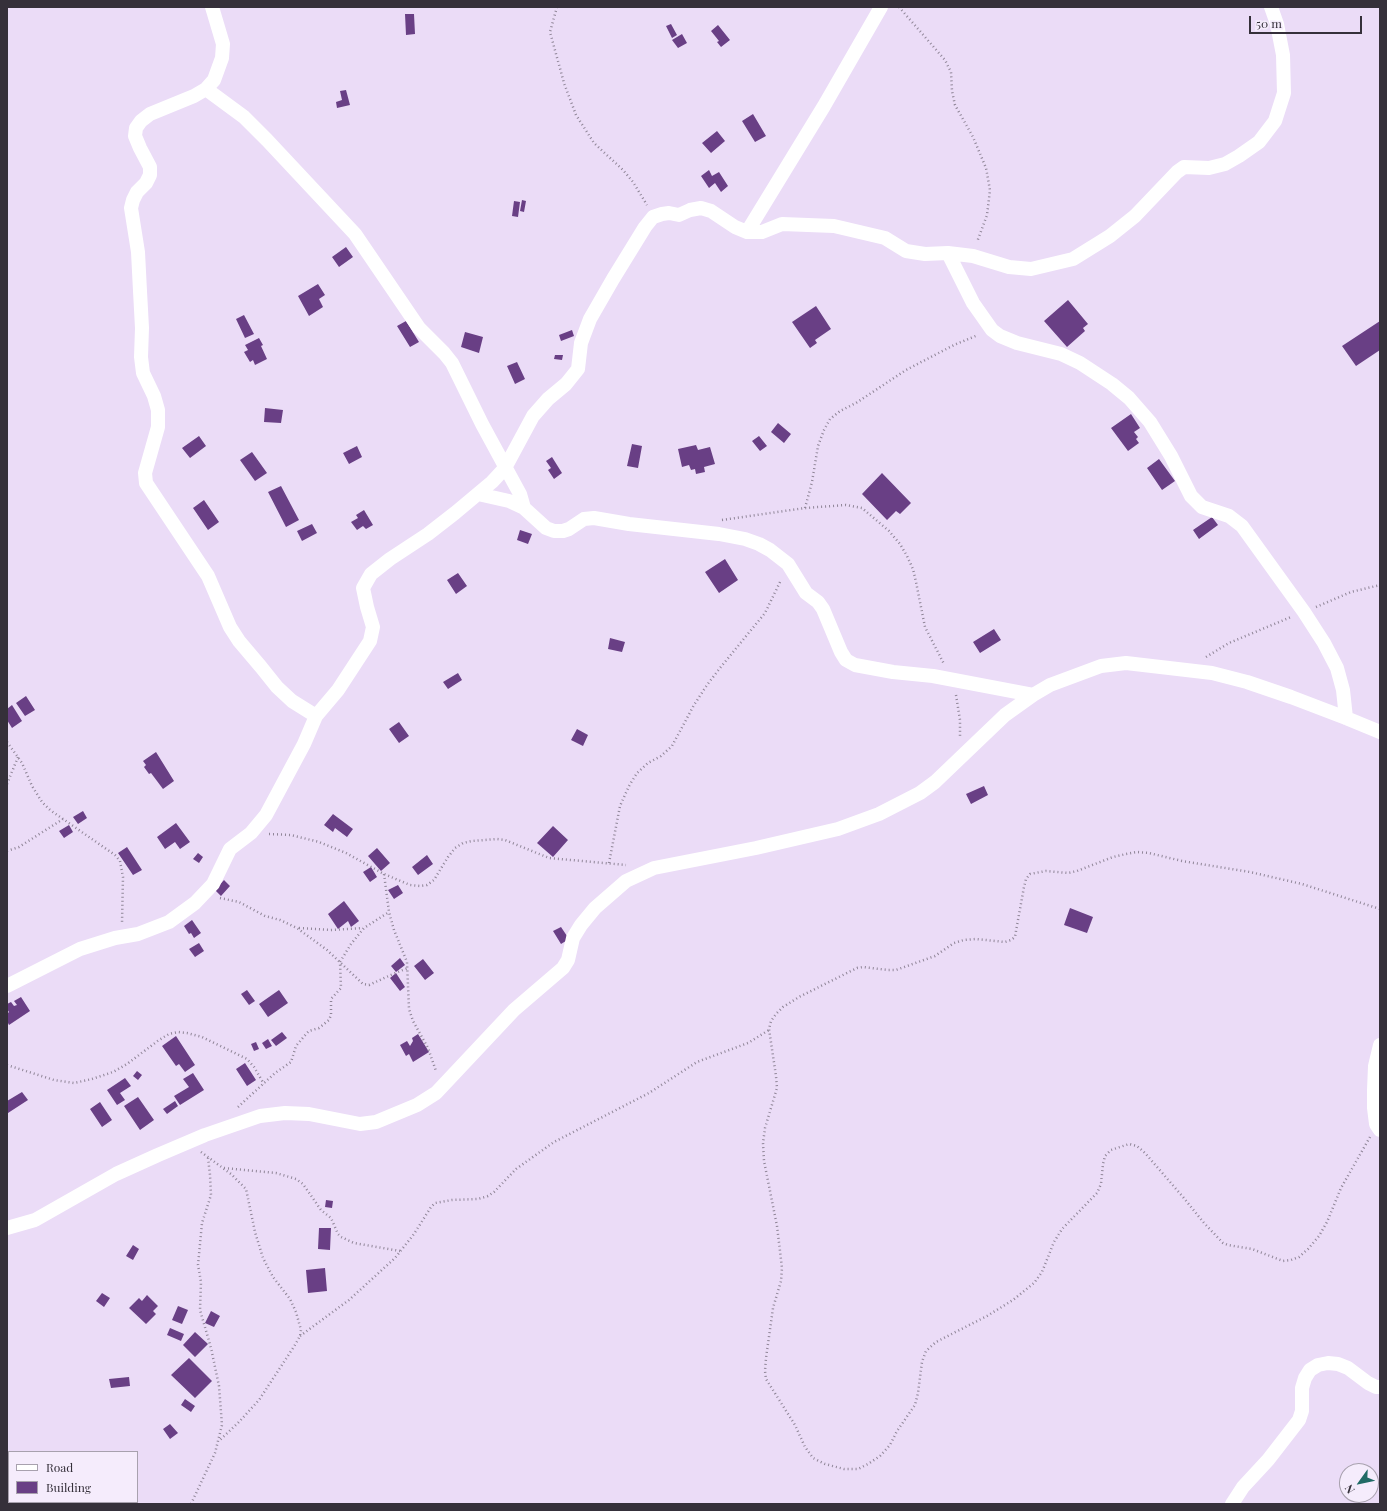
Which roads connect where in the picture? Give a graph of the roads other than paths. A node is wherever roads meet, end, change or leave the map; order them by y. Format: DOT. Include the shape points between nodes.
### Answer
graph roads {
  1 [pos="212,7"];
  2 [pos="881,7"];
  3 [pos="1271,7"];
  4 [pos="206,89"];
  5 [pos="747,232"];
  6 [pos="948,254"];
  7 [pos="505,468"];
  8 [pos="478,494"];
  9 [pos="524,508"];
  10 [pos="1033,694"];
  11 [pos="316,716"];
  12 [pos="1346,718"];
  13 [pos="1380,732"];
  14 [pos="7,986"];
  15 [pos="1380,1045"];
  16 [pos="1378,1127"];
  17 [pos="7,1228"];
  18 [pos="1380,1387"];
  19 [pos="1232,1504"];
  1 -- 4 [label="street" via="223,44 222,58 214,80"];
  2 -- 5 [label="street"];
  3 -- 6 [label="street" via="1278,24 1283,55 1284,93 1275,122 1259,142 1225,164 1209,168 1184,167 1135,216 1110,236 1073,259 1030,269 1009,267 973,256"];
  4 -- 7 [label="street" via="244,117 355,234 419,328 452,363"];
  4 -- 11 [label="street" via="150,114 136,128 135,136 150,167 146,184 137,192 131,208 138,252 141,356 143,373 158,410 154,445 144,473 146,483 208,576 227,621 239,641 277,687 292,701"];
  5 -- 6 [label="street" via="762,232 782,224 834,226 884,238 906,251"];
  5 -- 7 [label="street" via="701,208 679,215 669,213 653,217 590,319 581,343 578,369 533,416"];
  6 -- 12 [label="street" via="973,302 992,330 1017,343 1061,354 1112,384 1129,398 1150,422 1191,496 1202,507 1229,516 1242,526 1304,612 1338,668"];
  7 -- 8 [label="street"];
  7 -- 9 [label="street" via="520,494"];
  8 -- 9 [label="street" via="509,501"];
  8 -- 11 [label="street" via="428,534 371,574 363,588 373,627 370,641 338,690"];
  9 -- 10 [label="street" via="546,528 554,531 569,529 584,519 594,518 719,534 759,544 788,564 806,593 823,609 846,660 855,665"];
  10 -- 12 [label="street" via="1101,666 1126,663 1212,674 1247,682"];
  10 -- 17 [label="street" via="1006,715 935,782 880,814 830,831 654,868 626,881 595,908 581,925 573,938 568,960 563,968 514,1010 436,1093 417,1105 376,1122 360,1124 309,1114 260,1116 188,1142 116,1174 35,1220"];
  11 -- 14 [label="street" via="266,815 251,833 230,849 213,884 195,903 169,922 138,934 80,949"];
  12 -- 13 [label="street"];
  15 -- 16 [label="street" via="1374,1066 1374,1108"];
  18 -- 19 [label="street" via="1368,1383 1338,1364 1328,1362 1310,1370 1302,1388 1302,1411 1299,1420 1243,1487"];
}
